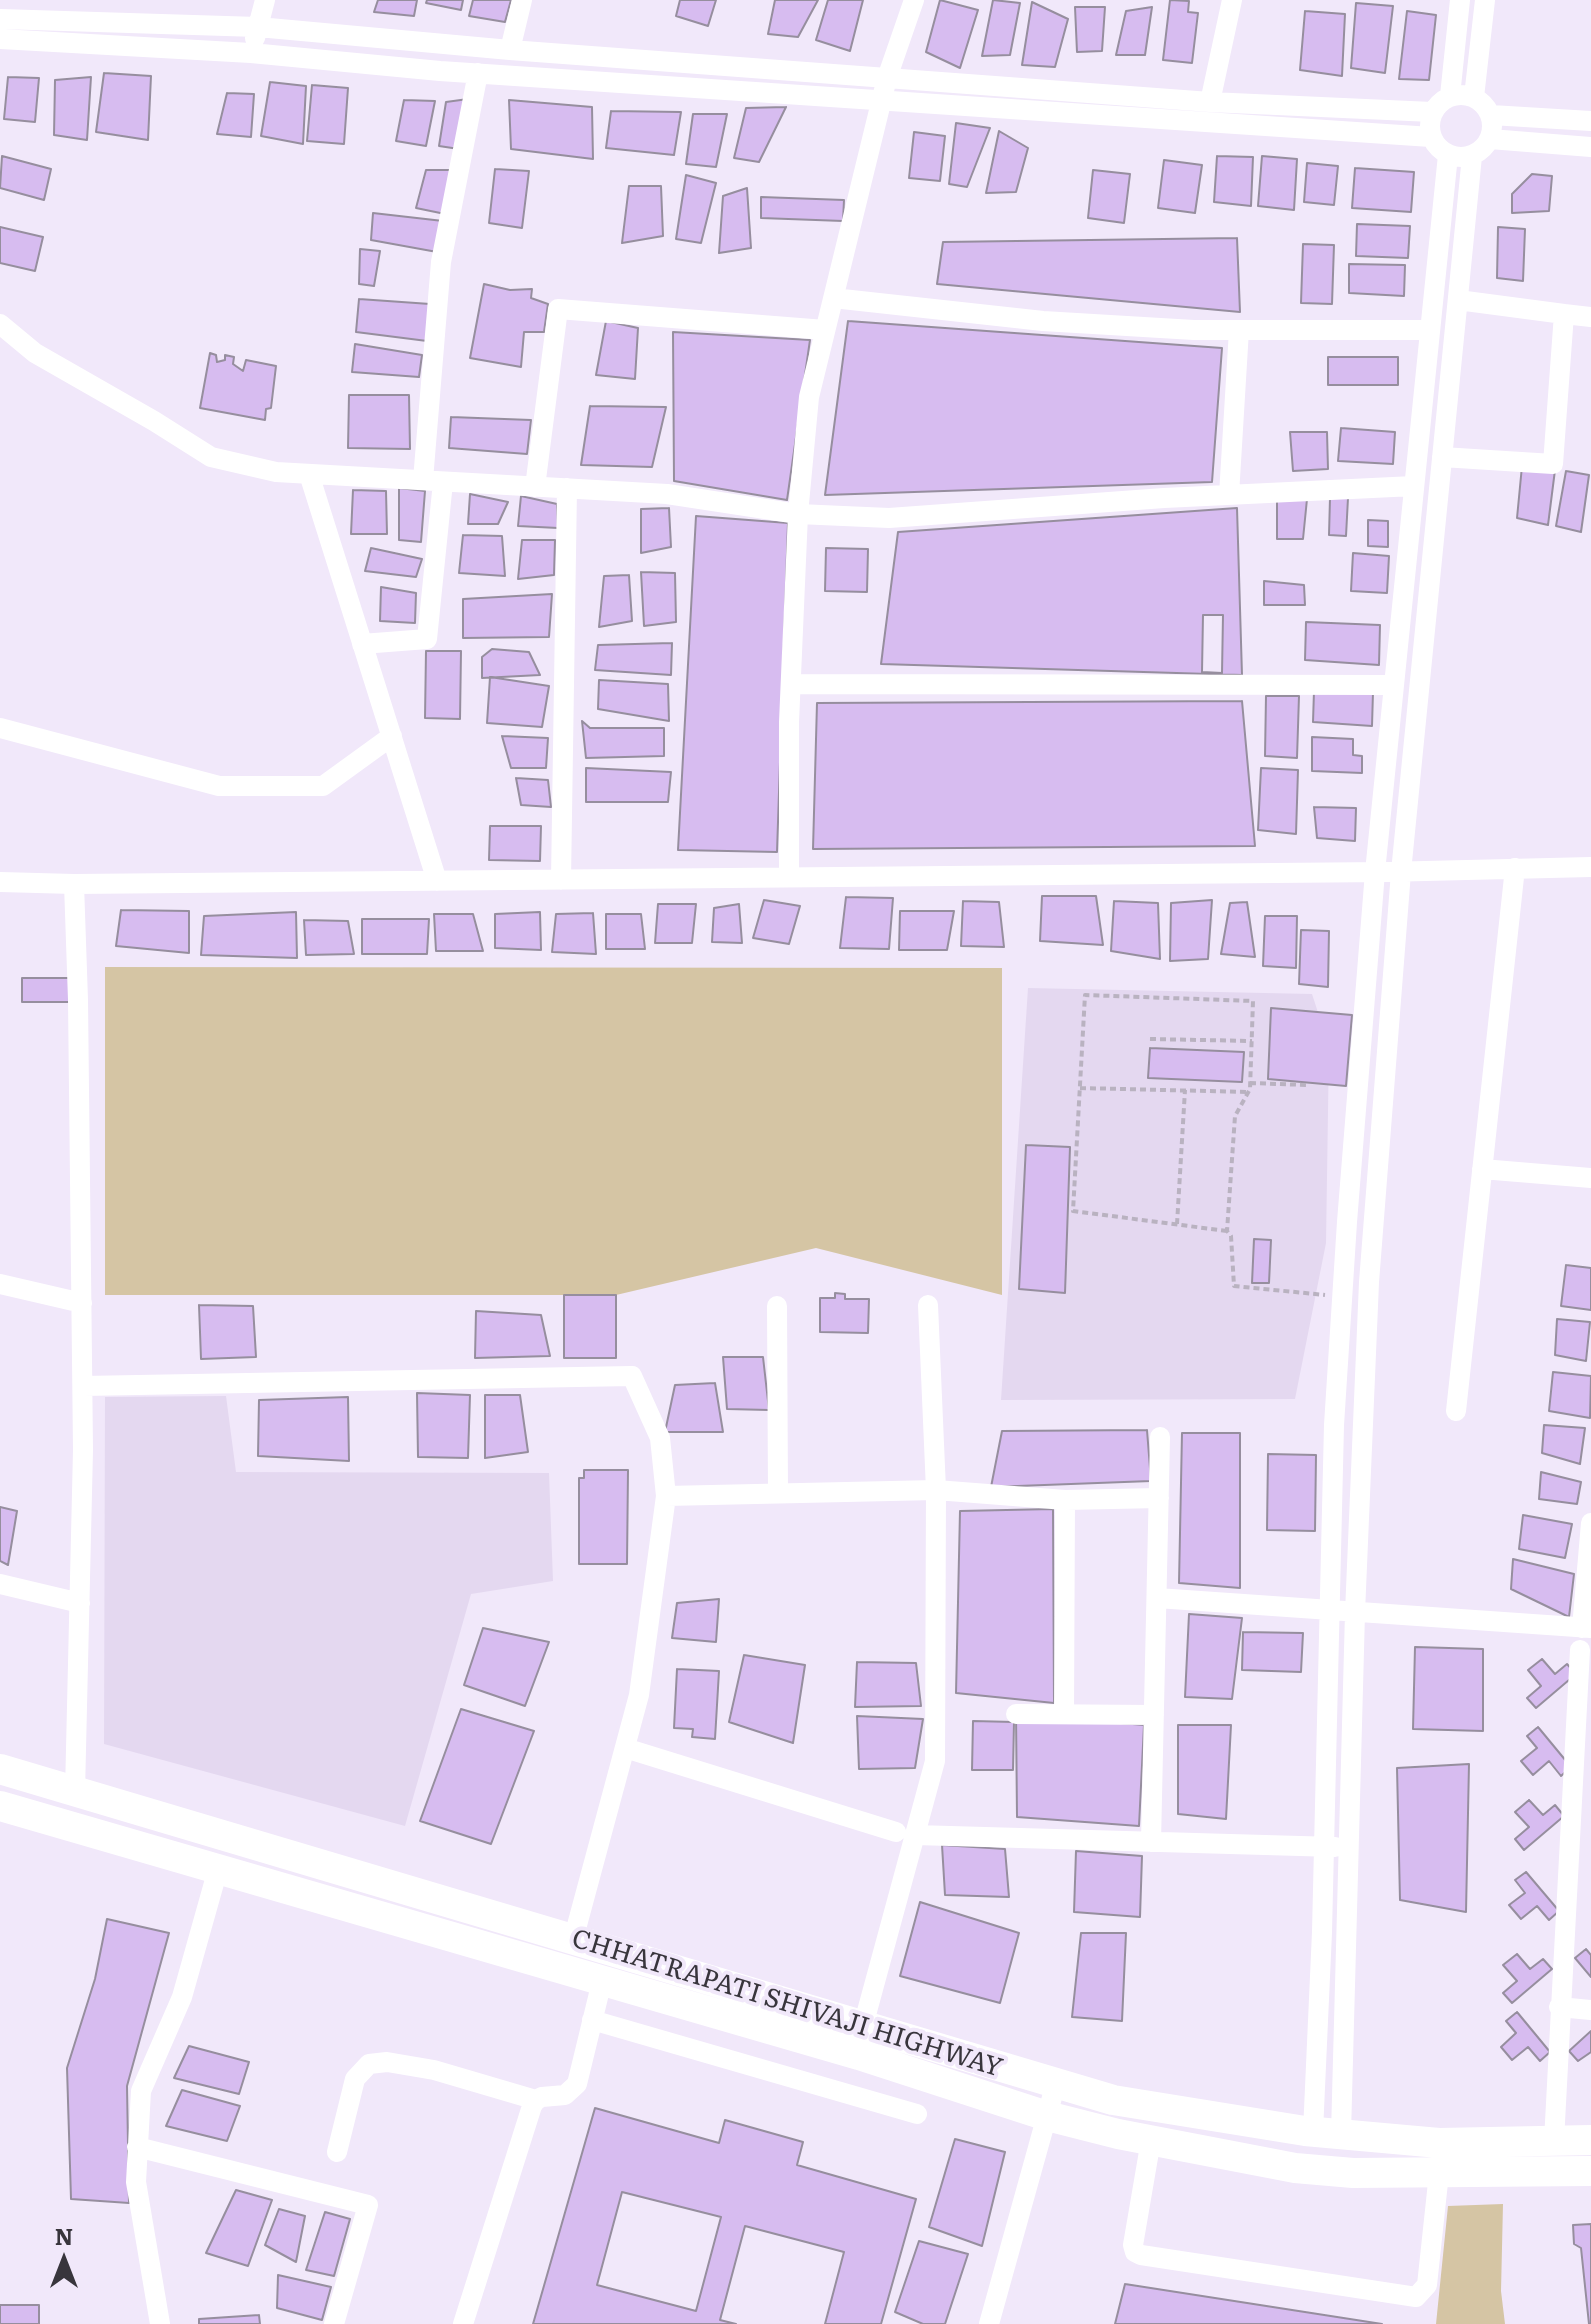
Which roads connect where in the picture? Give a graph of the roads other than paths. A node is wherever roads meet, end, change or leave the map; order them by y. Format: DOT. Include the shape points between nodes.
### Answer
graph roads {
  1 [pos="265,0"];
  2 [pos="522,0"];
  3 [pos="914,0"];
  4 [pos="1232,0"];
  5 [pos="1460,0"];
  6 [pos="1485,0"];
  7 [pos="3,23"];
  8 [pos="258,27"];
  9 [pos="510,50"];
  10 [pos="251,53"];
  11 [pos="478,73"];
  12 [pos="887,78"];
  13 [pos="1450,96"];
  14 [pos="1474,97"];
  15 [pos="881,100"];
  16 [pos="1210,102"];
  17 [pos="1432,112"];
  18 [pos="1491,115"];
  19 [pos="1591,121"];
  20 [pos="1431,137"];
  21 [pos="1490,139"];
  22 [pos="1591,147"];
  23 [pos="1448,155"];
  24 [pos="1472,156"];
  25 [pos="833,298"];
  26 [pos="1458,300"];
  27 [pos="1564,314"];
  28 [pos="1591,317"];
  29 [pos="0,324"];
  30 [pos="825,330"];
  31 [pos="1239,330"];
  32 [pos="1430,330"];
  33 [pos="1442,457"];
  34 [pos="309,474"];
  35 [pos="433,481"];
  36 [pos="1414,486"];
  37 [pos="535,487"];
  38 [pos="567,488"];
  39 [pos="1229,495"];
  40 [pos="798,514"];
  41 [pos="362,644"];
  42 [pos="791,684"];
  43 [pos="1392,685"];
  44 [pos="0,728"];
  45 [pos="392,736"];
  46 [pos="1591,867"];
  47 [pos="1515,868"];
  48 [pos="1375,872"];
  49 [pos="1401,872"];
  50 [pos="789,877"];
  51 [pos="561,880"];
  52 [pos="437,881"];
  53 [pos="0,882"];
  54 [pos="74,884"];
  55 [pos="1482,1169"];
  56 [pos="1591,1178"];
  57 [pos="0,1284"];
  58 [pos="82,1303"];
  59 [pos="928,1305"];
  60 [pos="777,1306"];
  61 [pos="83,1386"];
  62 [pos="1456,1411"];
  63 [pos="1160,1437"];
  64 [pos="936,1490"];
  65 [pos="778,1493"];
  66 [pos="666,1496"];
  67 [pos="1159,1498"];
  68 [pos="1065,1500"];
  69 [pos="1591,1523"];
  70 [pos="0,1584"];
  71 [pos="1157,1598"];
  72 [pos="80,1603"];
  73 [pos="1330,1610"];
  74 [pos="1355,1613"];
  75 [pos="1586,1628"];
  76 [pos="1580,1650"];
  77 [pos="1016,1714"];
  78 [pos="1064,1714"];
  79 [pos="1154,1715"];
  80 [pos="625,1748"];
  81 [pos="0,1769"];
  82 [pos="1582,1785"];
  83 [pos="75,1792"];
  84 [pos="0,1806"];
  85 [pos="905,1833"];
  86 [pos="1151,1842"];
  87 [pos="1324,1846"];
  88 [pos="1348,1847"];
  89 [pos="218,1869"];
  90 [pos="573,1940"];
  91 [pos="602,1981"];
  92 [pos="1559,2007"];
  93 [pos="1591,2010"];
  94 [pos="592,2020"];
  95 [pos="863,2026"];
  96 [pos="1056,2083"];
  97 [pos="536,2100"];
  98 [pos="917,2114"];
  99 [pos="1047,2116"];
  100 [pos="1327,2133"];
  101 [pos="1151,2140"];
  102 [pos="1591,2140"];
  103 [pos="1554,2141"];
  104 [pos="137,2147"];
  105 [pos="337,2152"];
  106 [pos="1591,2171"];
  107 [pos="1439,2173"];
  108 [pos="160,2324"];
  109 [pos="334,2324"];
  110 [pos="463,2324"];
  111 [pos="989,2324"];
  1 -- 8 [label="street"];
  2 -- 9 [label="street"];
  3 -- 12 [label="street"];
  4 -- 16 [label="street"];
  5 -- 13 [label="street"];
  6 -- 14 [label="street"];
  7 -- 8 [label="street"];
  7 -- 10 [label="street"];
  8 -- 9 [label="street"];
  8 -- 10 [label="street"];
  9 -- 12 [label="street"];
  10 -- 11 [label="street"];
  11 -- 15 [label="street"];
  11 -- 35 [label="street" via="441,262"];
  12 -- 15 [label="street"];
  12 -- 16 [label="street"];
  13 -- 14 [label="street"];
  13 -- 17 [label="street"];
  14 -- 18 [label="street"];
  15 -- 20 [label="street"];
  15 -- 25 [label="street"];
  16 -- 17 [label="street"];
  17 -- 20 [label="street"];
  18 -- 19 [label="street"];
  18 -- 21 [label="street"];
  20 -- 23 [label="street"];
  21 -- 22 [label="street"];
  21 -- 24 [label="street"];
  23 -- 24 [label="street"];
  23 -- 32 [label="street"];
  24 -- 26 [label="street"];
  25 -- 30 [label="street"];
  25 -- 31 [label="street" via="1043,321"];
  26 -- 27 [label="street"];
  26 -- 33 [label="street"];
  27 -- 28 [label="street"];
  27 -- 33 [label="street" via="1553,464"];
  29 -- 34 [label="street" via="35,353 211,457"];
  30 -- 37 [label="street" via="558,309"];
  30 -- 40 [label="street" via="809,397"];
  31 -- 32 [label="street"];
  31 -- 39 [label="street"];
  32 -- 36 [label="street"];
  33 -- 49 [label="street"];
  34 -- 35 [label="street"];
  34 -- 41 [label="street"];
  35 -- 37 [label="street"];
  35 -- 41 [label="street" via="427,639"];
  36 -- 39 [label="street"];
  36 -- 43 [label="street"];
  37 -- 38 [label="street"];
  38 -- 40 [label="street" via="667,494"];
  38 -- 51 [label="street"];
  39 -- 40 [label="street" via="889,518"];
  40 -- 42 [label="street"];
  41 -- 45 [label="street"];
  42 -- 43 [label="street"];
  42 -- 50 [label="street"];
  43 -- 48 [label="street"];
  44 -- 45 [label="street" via="219,786 323,786"];
  45 -- 52 [label="street"];
  46 -- 47 [label="street"];
  47 -- 49 [label="street"];
  47 -- 55 [label="street"];
  48 -- 49 [label="street"];
  48 -- 50 [label="street"];
  48 -- 73 [label="street" via="1334,1425"];
  49 -- 74 [label="street" via="1369,1282"];
  50 -- 51 [label="street"];
  51 -- 52 [label="street"];
  52 -- 54 [label="street"];
  53 -- 54 [label="street"];
  54 -- 58 [label="street"];
  55 -- 56 [label="street"];
  55 -- 62 [label="street"];
  57 -- 58 [label="street"];
  58 -- 61 [label="street"];
  59 -- 64 [label="street"];
  60 -- 65 [label="street"];
  61 -- 66 [label="street" via="632,1376 660,1438"];
  61 -- 72 [label="street"];
  63 -- 67 [label="street"];
  64 -- 65 [label="street"];
  64 -- 68 [label="street"];
  64 -- 85 [label="street" via="935,1761"];
  65 -- 66 [label="street"];
  66 -- 80 [label="street" via="639,1695"];
  67 -- 68 [label="street"];
  67 -- 71 [label="street"];
  68 -- 78 [label="street"];
  69 -- 75 [label="street"];
  70 -- 72 [label="street"];
  71 -- 73 [label="street"];
  71 -- 79 [label="street"];
  72 -- 83 [label="street"];
  73 -- 74 [label="street"];
  73 -- 87 [label="street"];
  74 -- 75 [label="street"];
  74 -- 88 [label="street"];
  76 -- 82 [label="street"];
  77 -- 78 [label="street"];
  78 -- 79 [label="street"];
  79 -- 86 [label="street"];
  80 -- 85 [label="street"];
  80 -- 90 [label="street"];
  81 -- 83 [label="highway, CHHATRAPATI SHIVAJI HIGHWAY"];
  82 -- 92 [label="street"];
  83 -- 90 [label="highway, CHHATRAPATI SHIVAJI HIGHWAY"];
  84 -- 89 [label="highway, CHHATRAPATI SHIVAJI HIGHWAY"];
  85 -- 86 [label="street"];
  85 -- 95 [label="street"];
  86 -- 87 [label="street"];
  87 -- 88 [label="street"];
  87 -- 100 [label="street"];
  88 -- 100 [label="street"];
  89 -- 91 [label="highway, CHHATRAPATI SHIVAJI HIGHWAY"];
  89 -- 104 [label="street" via="182,1997 141,2091"];
  90 -- 95 [label="highway, CHHATRAPATI SHIVAJI HIGHWAY"];
  91 -- 94 [label="street"];
  91 -- 99 [label="highway, CHHATRAPATI SHIVAJI HIGHWAY"];
  92 -- 93 [label="street"];
  92 -- 103 [label="street"];
  94 -- 97 [label="street" via="577,2084 565,2095"];
  94 -- 98 [label="street"];
  95 -- 96 [label="highway, CHHATRAPATI SHIVAJI HIGHWAY"];
  96 -- 99 [label="street"];
  96 -- 100 [label="highway, CHHATRAPATI SHIVAJI HIGHWAY" via="1113,2100"];
  97 -- 105 [label="street" via="434,2070 369,2064 355,2079"];
  97 -- 110 [label="street"];
  99 -- 101 [label="highway, CHHATRAPATI SHIVAJI HIGHWAY"];
  99 -- 111 [label="street"];
  100 -- 103 [label="highway, CHHATRAPATI SHIVAJI HIGHWAY" via="1439,2143"];
  101 -- 107 [label="highway, CHHATRAPATI SHIVAJI HIGHWAY" via="1295,2168"];
  101 -- 107 [label="street" via="1135,2252 1416,2297 1427,2285"];
  102 -- 103 [label="highway, CHHATRAPATI SHIVAJI HIGHWAY"];
  104 -- 108 [label="street" via="136,2182"];
  104 -- 109 [label="street" via="368,2205"];
  106 -- 107 [label="highway, CHHATRAPATI SHIVAJI HIGHWAY"];
}
